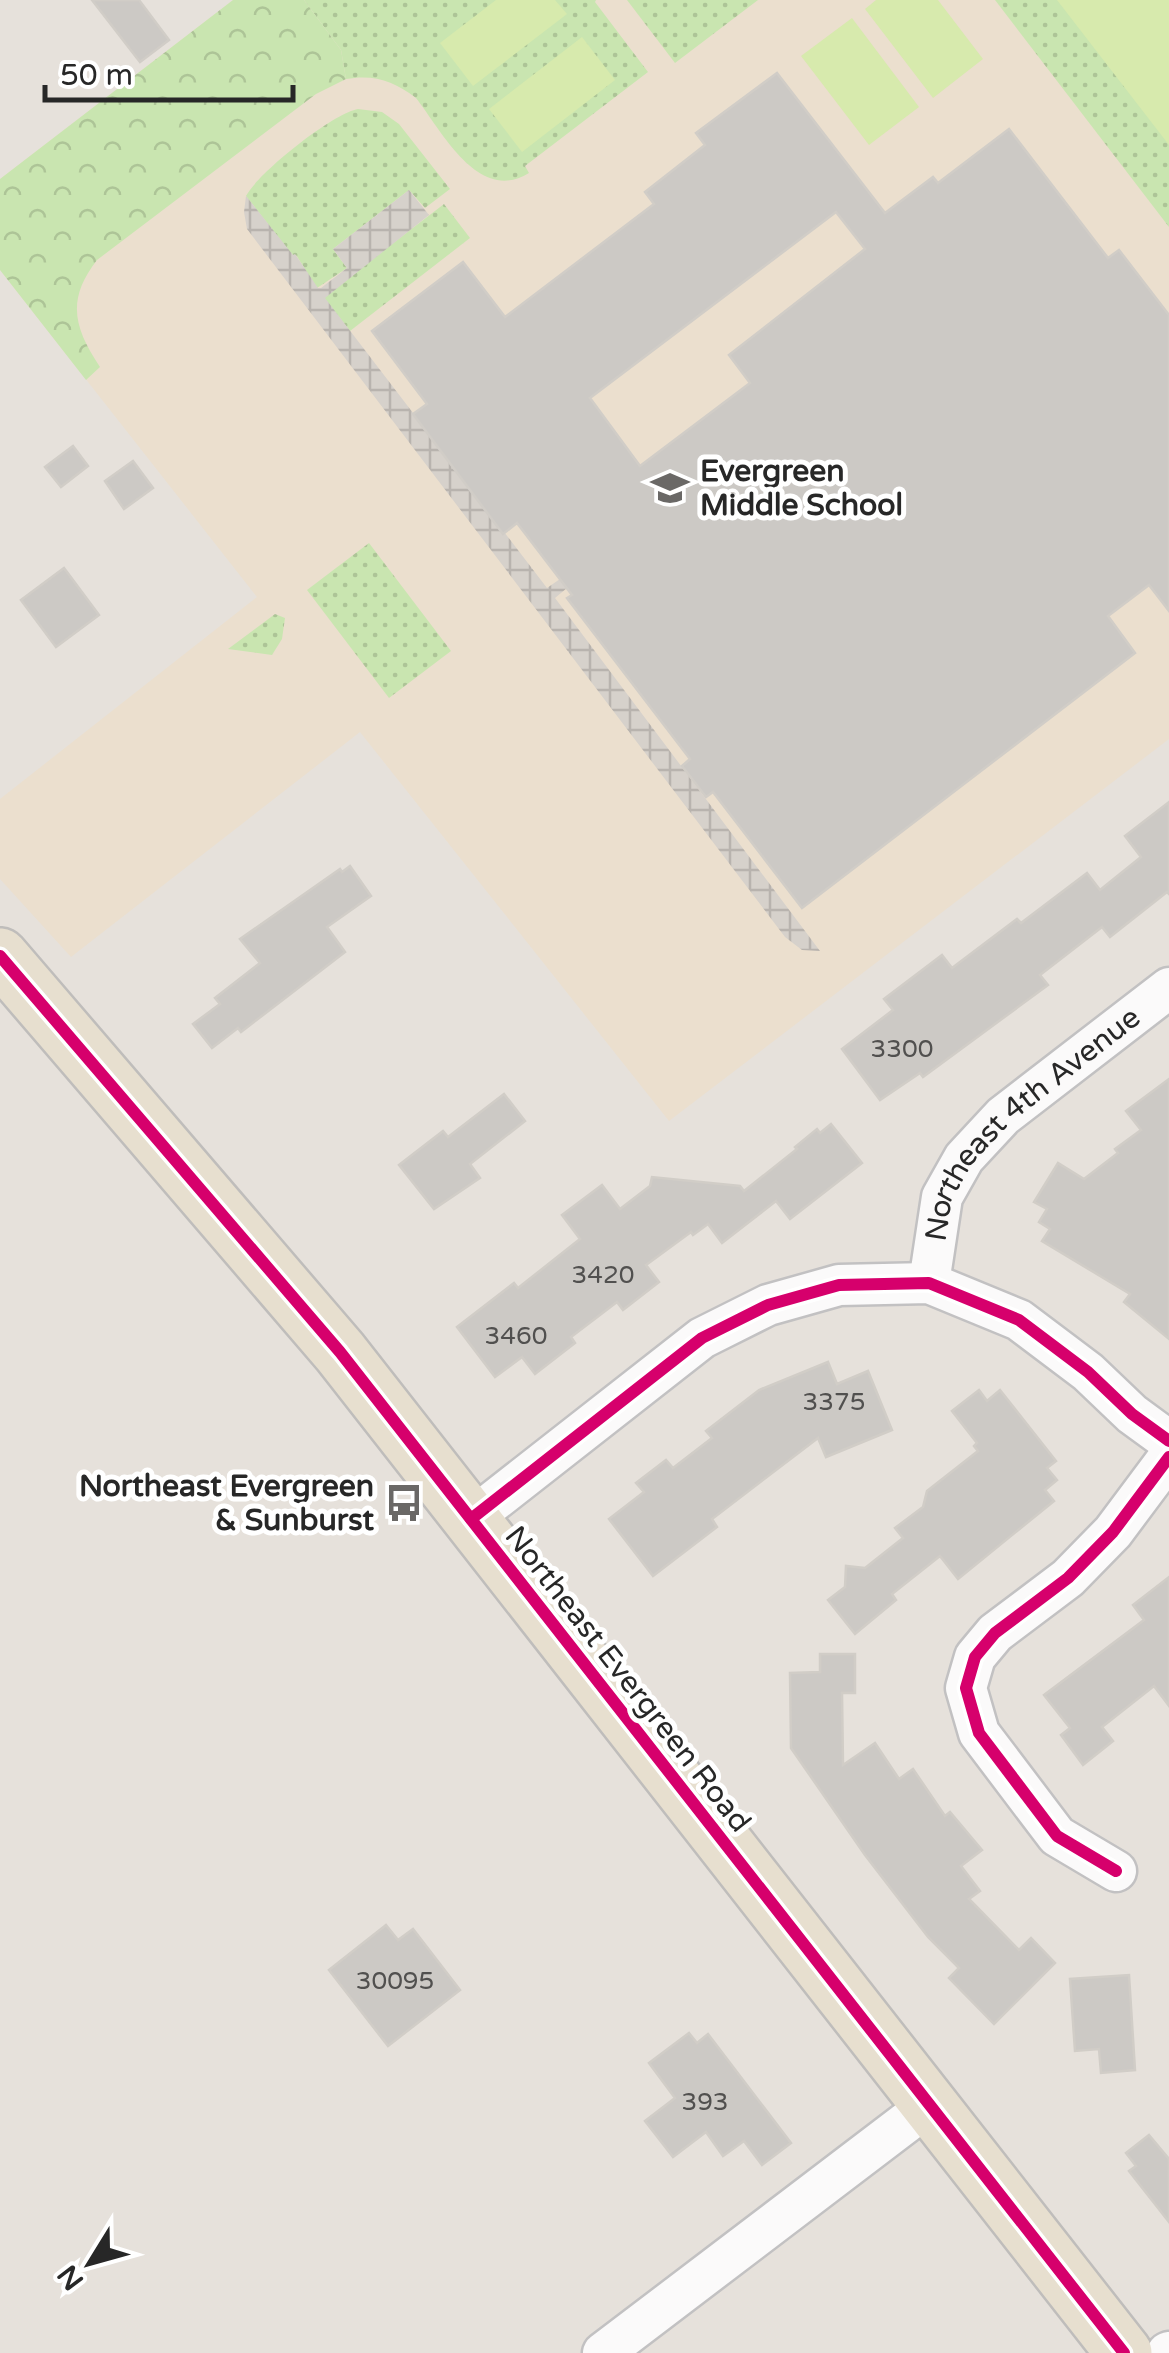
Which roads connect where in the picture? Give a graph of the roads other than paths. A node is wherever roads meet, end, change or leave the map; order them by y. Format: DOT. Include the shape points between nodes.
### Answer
graph roads {
  1 [pos="0,956"];
  2 [pos="1169,988"];
  3 [pos="929,1283"];
  4 [pos="1169,1440"];
  5 [pos="1169,1457"];
  6 [pos="472,1519"];
  7 [pos="1116,1871"];
  8 [pos="929,2105"];
  9 [pos="602,2353"];
  10 [pos="1124,2353"];
  1 -- 6 [label="main road, Northeast Evergreen Road" via="340,1352"];
  2 -- 3 [label="street, Northeast 4th Avenue" via="1003,1116 964,1158 942,1197"];
  3 -- 4 [label="street" via="1020,1320"];
  3 -- 6 [label="street" via="840,1285 768,1306 702,1338"];
  5 -- 7 [label="street" via="1113,1532 1068,1578 994,1633 975,1656 966,1688 979,1733 1056,1836"];
  6 -- 8 [label="main road, Northeast Evergreen Road"];
  8 -- 9 [label="street"];
  8 -- 10 [label="main road, Northeast Evergreen Road"];
}
